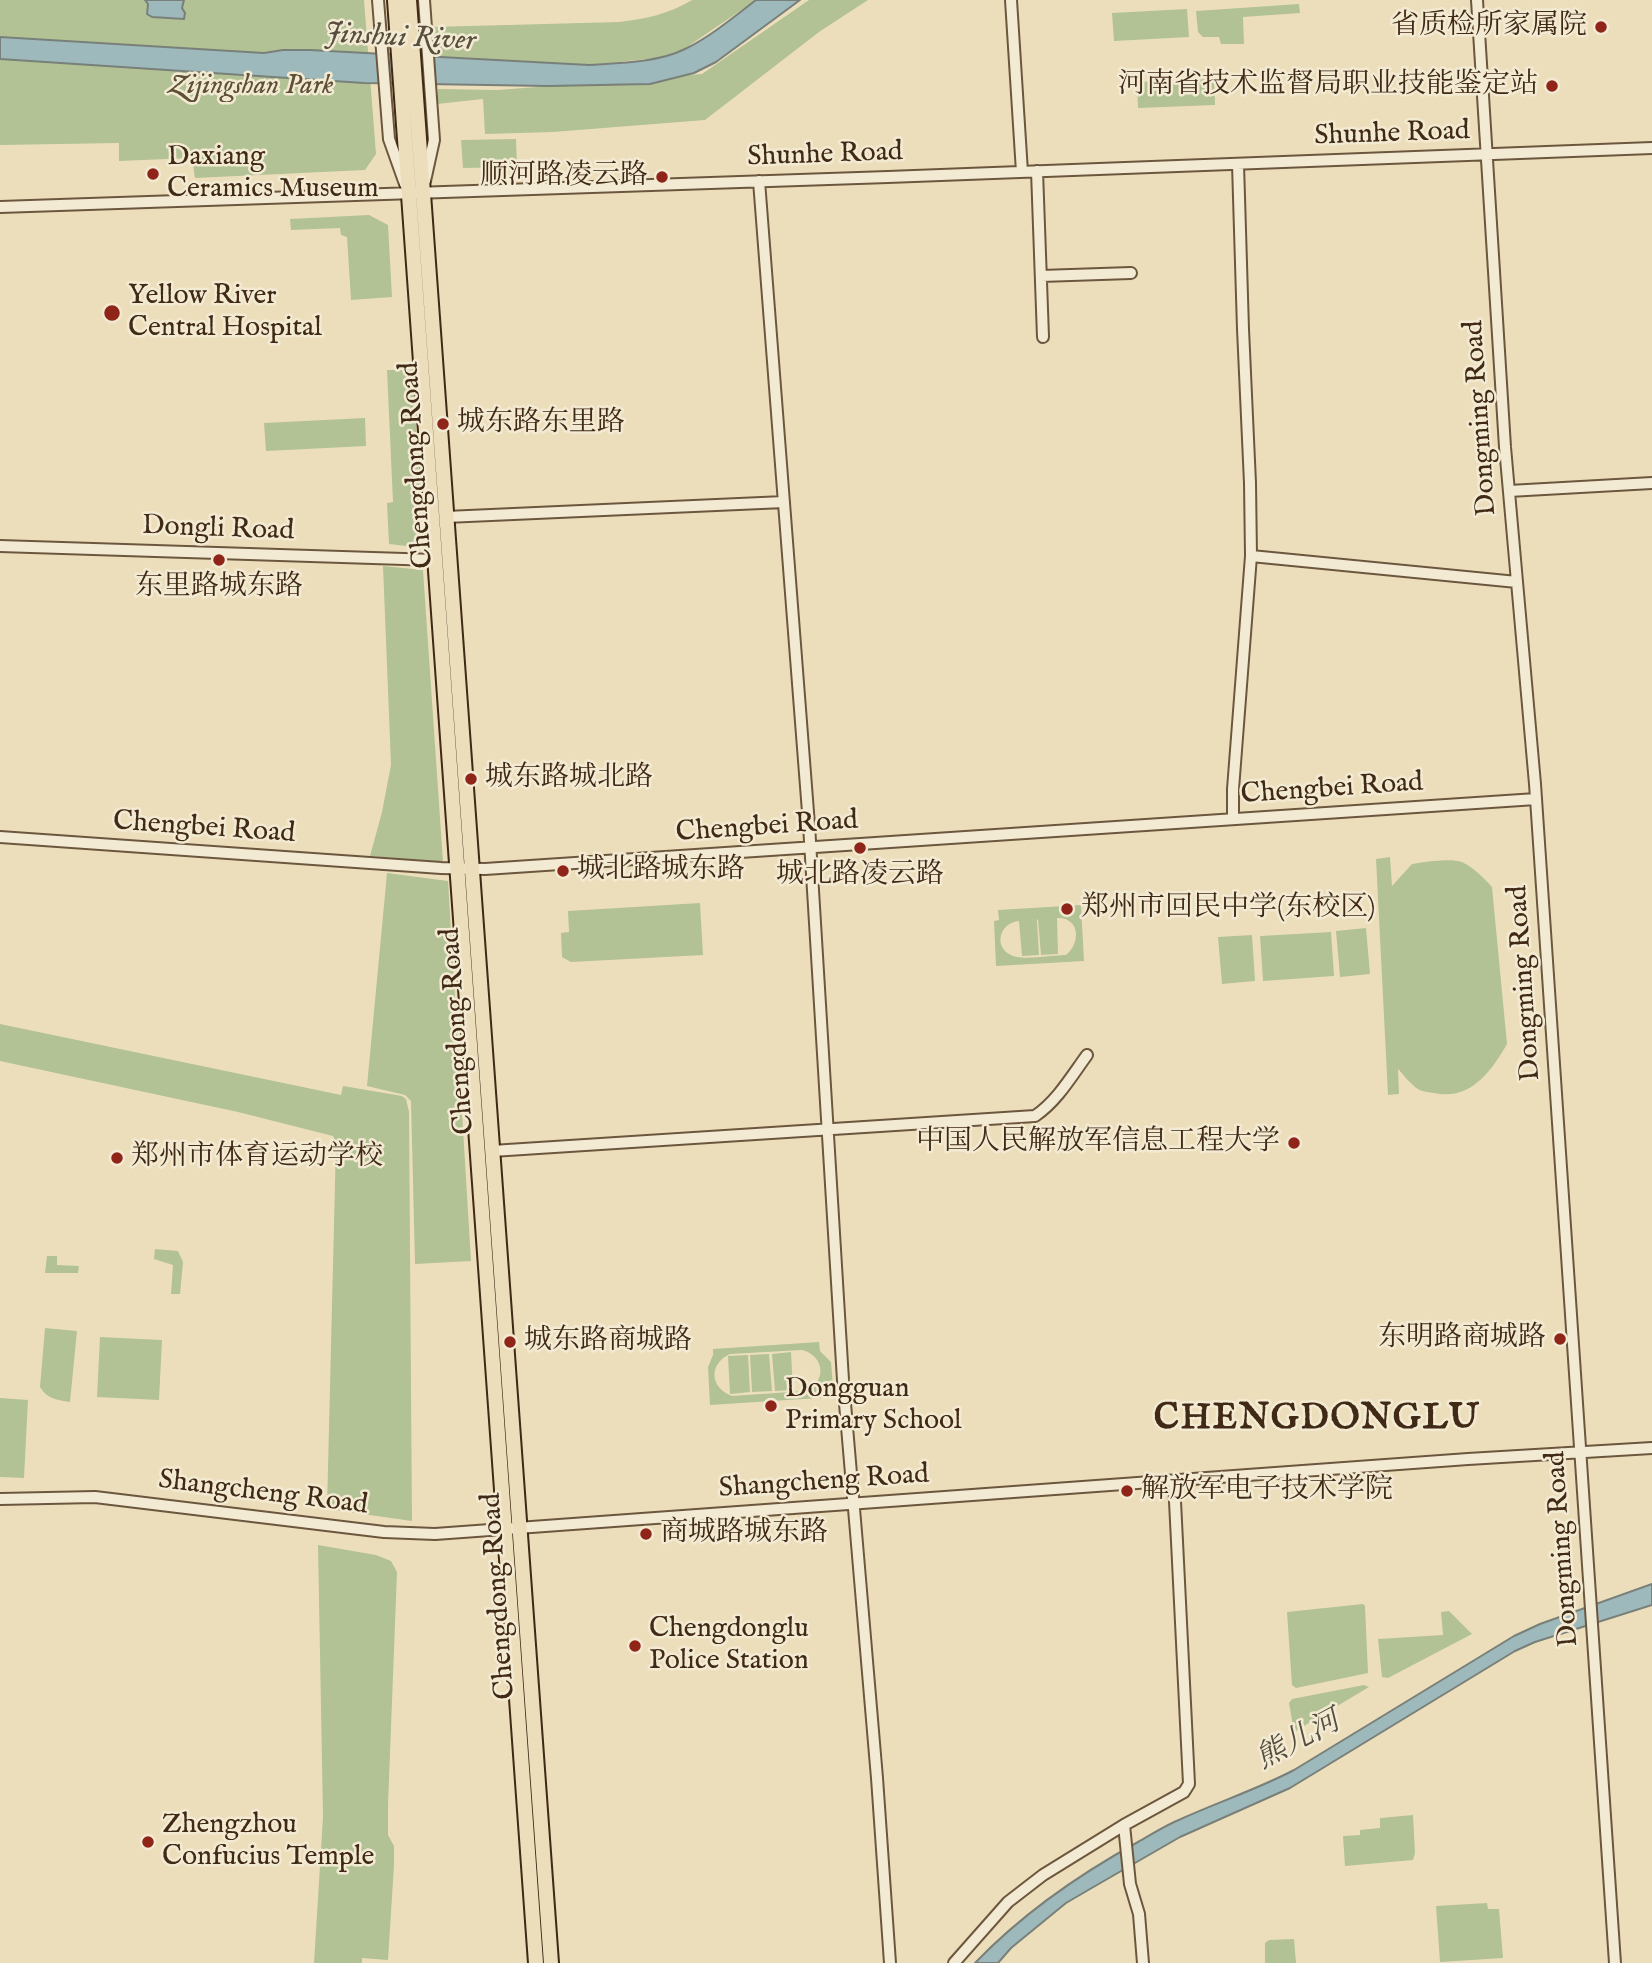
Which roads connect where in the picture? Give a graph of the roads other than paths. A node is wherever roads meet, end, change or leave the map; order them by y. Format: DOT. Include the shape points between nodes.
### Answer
graph roads {
  1 [pos="378,0"];
  2 [pos="394,0"];
  3 [pos="409,0"];
  4 [pos="424,0"];
  5 [pos="1011,0"];
  6 [pos="1477,0"];
  7 [pos="413,48"];
  8 [pos="416,95"];
  9 [pos="1652,148"];
  10 [pos="1487,155"];
  11 [pos="1238,164"];
  12 [pos="1037,171"];
  13 [pos="1022,172"];
  14 [pos="759,181"];
  15 [pos="418,192"];
  16 [pos="0,207"];
  17 [pos="1131,273"];
  18 [pos="1041,276"];
  19 [pos="1043,337"];
  20 [pos="1652,483"];
  21 [pos="1509,491"];
  22 [pos="784,502"];
  23 [pos="446,517"];
  24 [pos="0,546"];
  25 [pos="1251,556"];
  26 [pos="435,560"];
  27 [pos="1517,582"];
  28 [pos="1536,799"];
  29 [pos="1233,819"];
  30 [pos="0,837"];
  31 [pos="810,848"];
  32 [pos="464,869"];
  33 [pos="1087,1055"];
  34 [pos="828,1129"];
  35 [pos="492,1150"];
  36 [pos="1652,1448"];
  37 [pos="1581,1452"];
  38 [pos="1174,1481"];
  39 [pos="0,1499"];
  40 [pos="854,1504"];
  41 [pos="512,1529"];
  42 [pos="1124,1825"];
  43 [pos="536,1963"];
  44 [pos="551,1963"];
  45 [pos="890,1963"];
  46 [pos="954,1963"];
  47 [pos="1143,1963"];
  48 [pos="1615,1963"];
  1 -- 15 [label="street" via="389,139"];
  2 -- 7 [label="main road"];
  3 -- 7 [label="main road"];
  4 -- 7 [label="street"];
  5 -- 13 [label="street"];
  6 -- 10 [label="street, Dongming Road"];
  7 -- 8 [label="main road, Chengdong Road"];
  7 -- 8 [label="street"];
  8 -- 15 [label="main road, Chengdong Road"];
  8 -- 15 [label="street" via="434,140"];
  9 -- 10 [label="street, Shunhe Road"];
  10 -- 11 [label="street, Shunhe Road"];
  10 -- 21 [label="street, Dongming Road"];
  11 -- 12 [label="street, Shunhe Road"];
  11 -- 25 [label="street"];
  12 -- 13 [label="street, Shunhe Road"];
  12 -- 18 [label="street"];
  13 -- 14 [label="street, Shunhe Road"];
  14 -- 15 [label="street, Shunhe Road"];
  14 -- 22 [label="street"];
  15 -- 16 [label="street, Shunhe Road"];
  15 -- 23 [label="main road, Chengdong Road"];
  15 -- 26 [label="main road, Chengdong Road"];
  17 -- 18 [label="street"];
  18 -- 19 [label="street"];
  20 -- 21 [label="street"];
  21 -- 27 [label="street, Dongming Road"];
  22 -- 23 [label="street"];
  22 -- 31 [label="street"];
  23 -- 32 [label="main road, Chengdong Road"];
  24 -- 26 [label="street, Dongli Road"];
  25 -- 27 [label="street"];
  25 -- 29 [label="street"];
  26 -- 32 [label="main road, Chengdong Road"];
  27 -- 28 [label="street, Dongming Road"];
  28 -- 29 [label="street, Chengbei Road"];
  28 -- 37 [label="street, Dongming Road"];
  29 -- 31 [label="street, Chengbei Road"];
  30 -- 32 [label="street, Chengbei Road"];
  31 -- 32 [label="street, Chengbei Road"];
  31 -- 34 [label="street"];
  32 -- 35 [label="main road, Chengdong Road"];
  32 -- 41 [label="main road, Chengdong Road"];
  33 -- 34 [label="street" via="1054,1100 1035,1116"];
  34 -- 35 [label="street"];
  34 -- 40 [label="street"];
  35 -- 41 [label="main road, Chengdong Road"];
  36 -- 37 [label="street, Shangcheng Road"];
  37 -- 38 [label="street, Shangcheng Road"];
  37 -- 48 [label="street, Dongming Road"];
  38 -- 40 [label="street, Shangcheng Road"];
  38 -- 42 [label="street" via="1189,1784 1184,1792"];
  39 -- 41 [label="street, Shangcheng Road" via="95,1496 394,1533"];
  40 -- 41 [label="street, Shangcheng Road"];
  40 -- 45 [label="street"];
  41 -- 43 [label="main road, Chengdong Road"];
  41 -- 44 [label="main road, Chengdong Road"];
  42 -- 46 [label="street" via="1043,1874 1008,1902"];
  42 -- 47 [label="street"];
}
